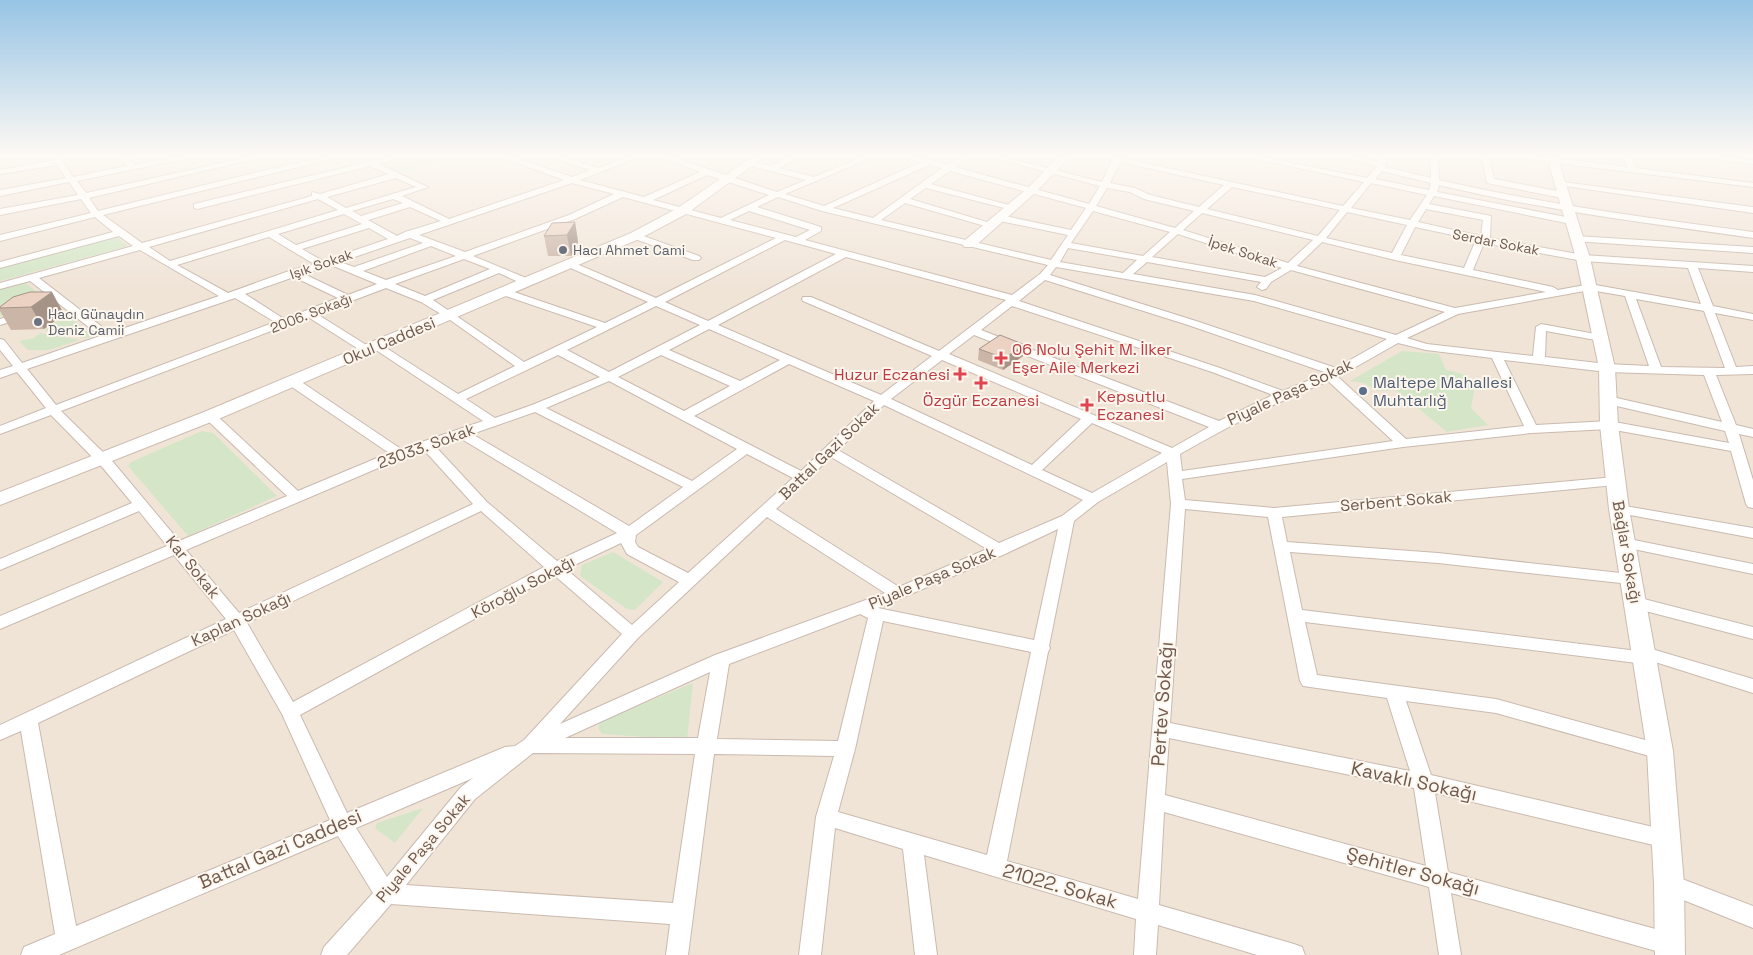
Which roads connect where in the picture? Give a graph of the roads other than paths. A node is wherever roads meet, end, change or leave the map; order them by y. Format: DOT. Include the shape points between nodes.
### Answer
graph roads {
  1 [pos="71,199"];
  2 [pos="87,199"];
  3 [pos="158,199"];
  4 [pos="188,199"];
  5 [pos="251,199"];
  6 [pos="304,199"];
  7 [pos="324,199"];
  8 [pos="386,199"];
  9 [pos="399,199"];
  10 [pos="515,199"];
  11 [pos="612,199"];
  12 [pos="640,199"];
  13 [pos="648,199"];
  14 [pos="699,199"];
  15 [pos="769,199"];
  16 [pos="788,199"];
  17 [pos="848,199"];
  18 [pos="978,199"];
  19 [pos="1022,199"];
  20 [pos="1062,199"];
  21 [pos="1096,199"];
  22 [pos="1154,199"];
  23 [pos="1214,199"];
  24 [pos="1296,199"];
  25 [pos="1353,199"];
  26 [pos="1429,199"];
  27 [pos="1467,199"];
  28 [pos="1500,199"];
  29 [pos="1563,199"];
  30 [pos="1670,199"];
  31 [pos="645,200"];
  32 [pos="903,200"];
  33 [pos="410,204"];
  34 [pos="1424,206"];
  35 [pos="1012,207"];
  36 [pos="1091,207"];
  37 [pos="749,208"];
  38 [pos="825,209"];
  39 [pos="1344,209"];
  40 [pos="1201,210"];
  41 [pos="1753,210"];
  42 [pos="346,211"];
  43 [pos="682,211"];
  44 [pos="0,212"];
  45 [pos="96,214"];
  46 [pos="208,215"];
  47 [pos="1569,215"];
  48 [pos="361,220"];
  49 [pos="447,221"];
  50 [pos="721,221"];
  51 [pos="874,221"];
  52 [pos="996,221"];
  53 [pos="1412,224"];
  54 [pos="370,225"];
  55 [pos="1177,231"];
  56 [pos="120,233"];
  57 [pos="1073,233"];
  58 [pos="271,234"];
  59 [pos="408,234"];
  60 [pos="1753,235"];
  61 [pos="634,236"];
  62 [pos="0,238"];
  63 [pos="783,238"];
  64 [pos="1321,238"];
  65 [pos="394,239"];
  66 [pos="1576,239"];
  67 [pos="1483,240"];
  68 [pos="796,241"];
  69 [pos="431,243"];
  70 [pos="969,244"];
  71 [pos="1065,245"];
  72 [pos="140,246"];
  73 [pos="295,248"];
  74 [pos="1753,250"];
  75 [pos="844,254"];
  76 [pos="465,256"];
  77 [pos="1395,257"];
  78 [pos="696,258"];
  79 [pos="1582,258"];
  80 [pos="1144,259"];
  81 [pos="325,262"];
  82 [pos="168,264"];
  83 [pos="569,264"];
  84 [pos="1056,264"];
  85 [pos="0,265"];
  86 [pos="1692,265"];
  87 [pos="1290,267"];
  88 [pos="499,269"];
  89 [pos="1753,269"];
  90 [pos="353,271"];
  91 [pos="1467,272"];
  92 [pos="293,273"];
  93 [pos="1044,276"];
  94 [pos="1125,276"];
  95 [pos="31,277"];
  96 [pos="1266,280"];
  97 [pos="527,282"];
  98 [pos="386,284"];
  99 [pos="0,286"];
  100 [pos="1590,287"];
  101 [pos="504,292"];
  102 [pos="1561,292"];
  103 [pos="230,294"];
  104 [pos="1629,294"];
  105 [pos="1255,298"];
  106 [pos="348,299"];
  107 [pos="807,299"];
  108 [pos="425,300"];
  109 [pos="1013,301"];
  110 [pos="656,302"];
  111 [pos="1708,309"];
  112 [pos="36,311"];
  113 [pos="1456,311"];
  114 [pos="308,314"];
  115 [pos="450,315"];
  116 [pos="1753,317"];
  117 [pos="0,322"];
  118 [pos="284,323"];
  119 [pos="708,324"];
  120 [pos="606,327"];
  121 [pos="974,331"];
  122 [pos="107,336"];
  123 [pos="1398,338"];
  124 [pos="1601,338"];
  125 [pos="0,342"];
  126 [pos="371,348"];
  127 [pos="558,350"];
  128 [pos="660,350"];
  129 [pos="943,355"];
  130 [pos="1497,356"];
  131 [pos="790,359"];
  132 [pos="1539,360"];
  133 [pos="524,366"];
  134 [pos="20,367"];
  135 [pos="1607,368"];
  136 [pos="1658,370"];
  137 [pos="1753,370"];
  138 [pos="1708,372"];
  139 [pos="1732,372"];
  140 [pos="0,374"];
  141 [pos="1333,374"];
  142 [pos="608,377"];
  143 [pos="293,382"];
  144 [pos="740,386"];
  145 [pos="1283,394"];
  146 [pos="457,399"];
  147 [pos="882,400"];
  148 [pos="1608,400"];
  149 [pos="536,408"];
  150 [pos="54,411"];
  151 [pos="210,416"];
  152 [pos="684,416"];
  153 [pos="1091,417"];
  154 [pos="492,422"];
  155 [pos="1609,425"];
  156 [pos="1219,426"];
  157 [pos="1731,428"];
  158 [pos="1532,429"];
  159 [pos="0,430"];
  160 [pos="461,433"];
  161 [pos="1753,433"];
  162 [pos="1403,443"];
  163 [pos="426,445"];
  164 [pos="748,448"];
  165 [pos="1737,448"];
  166 [pos="830,451"];
  167 [pos="1173,453"];
  168 [pos="399,454"];
  169 [pos="102,459"];
  170 [pos="1034,470"];
  171 [pos="1176,476"];
  172 [pos="802,477"];
  173 [pos="1615,480"];
  174 [pos="694,487"];
  175 [pos="297,498"];
  176 [pos="0,499"];
  177 [pos="1093,499"];
  178 [pos="1178,504"];
  179 [pos="1753,504"];
  180 [pos="142,505"];
  181 [pos="482,505"];
  182 [pos="1619,509"];
  183 [pos="767,510"];
  184 [pos="1274,513"];
  185 [pos="1067,520"];
  186 [pos="629,533"];
  187 [pos="1753,533"];
  188 [pos="1624,543"];
  189 [pos="1280,546"];
  190 [pos="177,547"];
  191 [pos="1000,550"];
  192 [pos="0,565"];
  193 [pos="555,568"];
  194 [pos="1753,569"];
  195 [pos="1630,579"];
  196 [pos="690,581"];
  197 [pos="898,594"];
  198 [pos="1636,603"];
  199 [pos="857,609"];
  200 [pos="877,614"];
  201 [pos="1295,615"];
  202 [pos="237,621"];
  203 [pos="0,622"];
  204 [pos="1753,633"];
  205 [pos="632,634"];
  206 [pos="1042,648"];
  207 [pos="1645,655"];
  208 [pos="721,660"];
  209 [pos="1753,686"];
  210 [pos="1394,692"];
  211 [pos="290,712"];
  212 [pos="28,720"];
  213 [pos="1160,729"];
  214 [pos="0,733"];
  215 [pos="529,746"];
  216 [pos="706,746"];
  217 [pos="846,749"];
  218 [pos="1660,751"];
  219 [pos="1422,782"];
  220 [pos="1156,801"];
  221 [pos="826,816"];
  222 [pos="341,823"];
  223 [pos="1666,839"];
  224 [pos="912,842"];
  225 [pos="995,867"];
  226 [pos="1438,878"];
  227 [pos="1669,884"];
  228 [pos="386,894"];
  229 [pos="1149,912"];
  230 [pos="681,914"];
  231 [pos="1753,917"];
  232 [pos="67,940"];
  233 [pos="1670,949"];
  234 [pos="32,955"];
  235 [pos="332,955"];
  236 [pos="677,955"];
  237 [pos="810,955"];
  238 [pos="926,955"];
  239 [pos="1145,955"];
  240 [pos="1294,955"];
  241 [pos="1450,955"];
  1 -- 44 [label="street"];
  2 -- 45 [label="street"];
  3 -- 45 [label="street"];
  4 -- 46 [label="street"];
  5 -- 46 [label="street"];
  6 -- 46 [label="street"];
  7 -- 42 [label="street"];
  8 -- 42 [label="street"];
  9 -- 33 [label="street"];
  10 -- 49 [label="street, Işık Sokak"];
  11 -- 76 [label="street, 2006. Sokağı" via="572,217"];
  12 -- 31 [label="street"];
  13 -- 31 [label="street"];
  14 -- 43 [label="main road, Okul Caddesi"];
  15 -- 37 [label="street"];
  16 -- 38 [label="street"];
  17 -- 38 [label="street"];
  18 -- 35 [label="street"];
  19 -- 35 [label="main road"];
  20 -- 36 [label="street, İpek Sokak"];
  21 -- 36 [label="street, Battal Gazi Sokak"];
  22 -- 40 [label="street"];
  23 -- 40 [label="street"];
  24 -- 39 [label="street, Serdar Sokak"];
  25 -- 39 [label="street"];
  26 -- 34 [label="street"];
  27 -- 47 [label="street"];
  28 -- 47 [label="street"];
  29 -- 47 [label="main road, Bağlar Sokağı"];
  30 -- 41 [label="street"];
  31 -- 43 [label="street"];
  32 -- 51 [label="street"];
  32 -- 52 [label="street"];
  33 -- 48 [label="street"];
  33 -- 49 [label="street"];
  34 -- 53 [label="street"];
  34 -- 67 [label="street" via="1488,218"];
  35 -- 52 [label="main road"];
  36 -- 55 [label="street, İpek Sokak"];
  36 -- 57 [label="street, Battal Gazi Sokak"];
  37 -- 50 [label="street"];
  37 -- 68 [label="street" via="818,229"];
  38 -- 51 [label="street"];
  39 -- 53 [label="street, Serdar Sokak"];
  39 -- 64 [label="street"];
  40 -- 55 [label="street"];
  40 -- 64 [label="street"];
  42 -- 48 [label="street"];
  42 -- 58 [label="street"];
  43 -- 50 [label="street"];
  43 -- 61 [label="main road, Okul Caddesi"];
  45 -- 56 [label="street"];
  45 -- 62 [label="street"];
  46 -- 72 [label="street"];
  47 -- 60 [label="street"];
  47 -- 66 [label="main road, Bağlar Sokağı"];
  48 -- 54 [label="street"];
  49 -- 59 [label="street, Işık Sokak"];
  50 -- 63 [label="street"];
  51 -- 70 [label="street"];
  52 -- 57 [label="street"];
  52 -- 70 [label="main road"];
  53 -- 67 [label="street, Serdar Sokak"];
  53 -- 77 [label="street"];
  54 -- 65 [label="street"];
  54 -- 73 [label="street"];
  55 -- 80 [label="street"];
  55 -- 87 [label="street, İpek Sokak"];
  56 -- 72 [label="street"];
  56 -- 85 [label="street"];
  57 -- 71 [label="street, Battal Gazi Sokak"];
  58 -- 73 [label="street"];
  58 -- 82 [label="street"];
  59 -- 65 [label="street, Işık Sokak"];
  59 -- 69 [label="street"];
  61 -- 78 [label="street"];
  61 -- 83 [label="main road, Okul Caddesi"];
  63 -- 68 [label="street"];
  63 -- 110 [label="street"];
  64 -- 77 [label="street"];
  64 -- 87 [label="street"];
  65 -- 81 [label="street, Işık Sokak"];
  66 -- 74 [label="street"];
  66 -- 79 [label="main road, Bağlar Sokağı"];
  67 -- 79 [label="street, Serdar Sokak"];
  67 -- 91 [label="street"];
  68 -- 75 [label="street"];
  69 -- 76 [label="street"];
  69 -- 90 [label="street"];
  70 -- 84 [label="street"];
  71 -- 80 [label="street"];
  71 -- 84 [label="street, Battal Gazi Sokak"];
  72 -- 82 [label="street"];
  72 -- 95 [label="street"];
  73 -- 81 [label="street"];
  75 -- 109 [label="street"];
  75 -- 119 [label="street, 23033. Sokak"];
  76 -- 88 [label="street"];
  76 -- 98 [label="street, 2006. Sokağı"];
  77 -- 91 [label="street"];
  79 -- 86 [label="street, Serdar Sokak"];
  79 -- 100 [label="main road, Bağlar Sokağı"];
  80 -- 94 [label="street"];
  80 -- 96 [label="street"];
  81 -- 90 [label="street"];
  81 -- 92 [label="street, Işık Sokak"];
  82 -- 103 [label="street"];
  83 -- 97 [label="main road, Okul Caddesi"];
  83 -- 110 [label="street"];
  84 -- 93 [label="street, Battal Gazi Sokak"];
  84 -- 94 [label="street"];
  86 -- 89 [label="street, Serdar Sokak"];
  86 -- 111 [label="street"];
  87 -- 96 [label="street"];
  87 -- 113 [label="street, İpek Sokak"];
  88 -- 97 [label="street"];
  88 -- 108 [label="street"];
  90 -- 98 [label="street"];
  91 -- 102 [label="street"];
  92 -- 103 [label="street, Işık Sokak"];
  92 -- 106 [label="street"];
  93 -- 109 [label="street, Battal Gazi Sokak"];
  93 -- 141 [label="street" via="1192,322"];
  94 -- 105 [label="street"];
  95 -- 99 [label="street"];
  95 -- 122 [label="street" via="59,304"];
  96 -- 105 [label="street"];
  97 -- 101 [label="main road, Okul Caddesi"];
  98 -- 106 [label="street, 2006. Sokağı"];
  98 -- 108 [label="street"];
  100 -- 102 [label="street, Piyale Paşa Sokak"];
  100 -- 104 [label="street"];
  100 -- 124 [label="main road, Bağlar Sokağı"];
  101 -- 115 [label="main road, Okul Caddesi"];
  101 -- 120 [label="street"];
  102 -- 113 [label="street, Piyale Paşa Sokak"];
  103 -- 118 [label="street"];
  103 -- 122 [label="street, Işık Sokak"];
  104 -- 111 [label="street"];
  104 -- 136 [label="street"];
  105 -- 123 [label="street"];
  106 -- 114 [label="street, 2006. Sokağı"];
  107 -- 129 [label="street"];
  108 -- 115 [label="street"];
  109 -- 121 [label="street, Battal Gazi Sokak"];
  109 -- 145 [label="street"];
  110 -- 119 [label="street"];
  110 -- 120 [label="street"];
  111 -- 116 [label="street"];
  111 -- 139 [label="street"];
  112 -- 117 [label="street"];
  113 -- 123 [label="street, Piyale Paşa Sokak"];
  114 -- 118 [label="street, 2006. Sokağı"];
  114 -- 126 [label="street"];
  115 -- 126 [label="main road, Okul Caddesi"];
  115 -- 133 [label="street"];
  118 -- 150 [label="street, 2006. Sokağı"];
  119 -- 128 [label="street, 23033. Sokak"];
  119 -- 131 [label="street"];
  120 -- 127 [label="street"];
  121 -- 129 [label="street, Battal Gazi Sokak"];
  121 -- 156 [label="street"];
  122 -- 134 [label="street, Işık Sokak"];
  123 -- 130 [label="street" via="1426,347"];
  123 -- 141 [label="street, Piyale Paşa Sokak"];
  124 -- 132 [label="street" via="1541,327"];
  124 -- 135 [label="main road, Bağlar Sokağı"];
  125 -- 134 [label="street, Kar Sokak"];
  126 -- 143 [label="main road, Okul Caddesi"];
  126 -- 146 [label="street"];
  127 -- 133 [label="street"];
  127 -- 142 [label="street"];
  128 -- 142 [label="street, 23033. Sokak"];
  128 -- 144 [label="street"];
  129 -- 147 [label="street, Battal Gazi Sokak"];
  129 -- 153 [label="street"];
  130 -- 132 [label="street"];
  130 -- 158 [label="street"];
  131 -- 144 [label="street"];
  131 -- 147 [label="street"];
  132 -- 135 [label="street"];
  133 -- 146 [label="street"];
  134 -- 140 [label="street, Işık Sokak"];
  134 -- 150 [label="street, Kar Sokak"];
  135 -- 136 [label="street"];
  135 -- 148 [label="main road, Bağlar Sokağı"];
  136 -- 138 [label="street"];
  137 -- 139 [label="street"];
  138 -- 139 [label="street"];
  138 -- 157 [label="street"];
  141 -- 145 [label="street, Piyale Paşa Sokak"];
  141 -- 162 [label="street"];
  142 -- 149 [label="street, 23033. Sokak"];
  142 -- 152 [label="street"];
  143 -- 151 [label="main road, Okul Caddesi"];
  143 -- 168 [label="street"];
  144 -- 152 [label="street"];
  145 -- 156 [label="street, Piyale Paşa Sokak"];
  146 -- 154 [label="street"];
  147 -- 166 [label="street, Battal Gazi Sokak"];
  147 -- 170 [label="street"];
  148 -- 155 [label="main road, Bağlar Sokağı"];
  148 -- 157 [label="street"];
  149 -- 154 [label="street, 23033. Sokak"];
  149 -- 174 [label="street"];
  150 -- 159 [label="street, 2006. Sokağı"];
  150 -- 169 [label="street, Kar Sokak"];
  151 -- 169 [label="main road, Okul Caddesi"];
  151 -- 175 [label="street"];
  152 -- 164 [label="street"];
  153 -- 167 [label="street"];
  153 -- 170 [label="street"];
  154 -- 160 [label="street, 23033. Sokak"];
  155 -- 158 [label="street"];
  155 -- 165 [label="street"];
  155 -- 173 [label="main road, Bağlar Sokağı"];
  156 -- 167 [label="street, Piyale Paşa Sokak"];
  157 -- 161 [label="street"];
  157 -- 165 [label="street"];
  158 -- 162 [label="street"];
  160 -- 163 [label="street, 23033. Sokak"];
  160 -- 186 [label="street"];
  162 -- 171 [label="street"];
  163 -- 168 [label="street, 23033. Sokak"];
  163 -- 181 [label="street"];
  164 -- 172 [label="street"];
  164 -- 174 [label="street, Köroğlu Sokağı"];
  165 -- 179 [label="street"];
  166 -- 172 [label="street, Battal Gazi Sokak"];
  166 -- 191 [label="street"];
  167 -- 171 [label="street, Pertev Sokağı"];
  167 -- 177 [label="street, Piyale Paşa Sokak"];
  168 -- 175 [label="street, 23033. Sokak"];
  169 -- 176 [label="main road, Okul Caddesi"];
  169 -- 180 [label="street, Kar Sokak"];
  170 -- 177 [label="street"];
  171 -- 178 [label="street, Pertev Sokağı"];
  172 -- 183 [label="street, Battal Gazi Sokak"];
  173 -- 182 [label="main road, Bağlar Sokağı"];
  173 -- 184 [label="street, Serbent Sokak"];
  174 -- 186 [label="street, Köroğlu Sokağı"];
  175 -- 190 [label="street, 23033. Sokak"];
  177 -- 185 [label="street, Piyale Paşa Sokak"];
  178 -- 184 [label="street, Serbent Sokak"];
  178 -- 213 [label="street, Pertev Sokağı"];
  180 -- 190 [label="street, Kar Sokak"];
  180 -- 192 [label="street"];
  181 -- 193 [label="street"];
  181 -- 202 [label="street, Kaplan Sokağı"];
  182 -- 187 [label="street"];
  182 -- 188 [label="main road, Bağlar Sokağı"];
  183 -- 196 [label="street, Battal Gazi Sokak"];
  183 -- 197 [label="street"];
  184 -- 189 [label="street"];
  185 -- 191 [label="street, Piyale Paşa Sokak"];
  185 -- 206 [label="street"];
  186 -- 193 [label="street, Köroğlu Sokağı"];
  186 -- 196 [label="street" via="628,542 632,550"];
  188 -- 194 [label="street"];
  188 -- 195 [label="main road, Bağlar Sokağı"];
  189 -- 195 [label="street" via="1438,558"];
  189 -- 201 [label="street"];
  190 -- 202 [label="street, Kar Sokak"];
  190 -- 203 [label="street, 23033. Sokak"];
  191 -- 197 [label="street, Piyale Paşa Sokak"];
  193 -- 205 [label="street"];
  193 -- 211 [label="street, Köroğlu Sokağı"];
  195 -- 198 [label="main road, Bağlar Sokağı"];
  196 -- 205 [label="street, Battal Gazi Sokak"];
  197 -- 199 [label="street, Piyale Paşa Sokak"];
  198 -- 204 [label="street"];
  198 -- 207 [label="main road, Bağlar Sokağı"];
  199 -- 200 [label="street"];
  199 -- 208 [label="street, Piyale Paşa Sokak"];
  200 -- 206 [label="street"];
  200 -- 217 [label="street"];
  201 -- 207 [label="street"];
  201 -- 210 [label="street" via="1309,681"];
  202 -- 211 [label="street, Kar Sokak"];
  202 -- 212 [label="street, Kaplan Sokağı"];
  205 -- 215 [label="street, Battal Gazi Sokak"];
  206 -- 225 [label="street"];
  207 -- 209 [label="street"];
  207 -- 218 [label="main road, Bağlar Sokağı"];
  208 -- 215 [label="street, Piyale Paşa Sokak"];
  208 -- 216 [label="street"];
  210 -- 218 [label="street" via="1496,706"];
  210 -- 219 [label="street"];
  211 -- 222 [label="street, Kar Sokak"];
  212 -- 214 [label="street, Kaplan Sokağı"];
  212 -- 232 [label="street"];
  213 -- 219 [label="street, Kavaklı Sokağı"];
  213 -- 220 [label="street, Pertev Sokağı"];
  215 -- 216 [label="street"];
  215 -- 222 [label="street, Battal Gazi Caddesi"];
  215 -- 228 [label="street, Piyale Paşa Sokak" via="468,793"];
  216 -- 217 [label="street"];
  216 -- 230 [label="street"];
  217 -- 221 [label="street"];
  218 -- 223 [label="main road, Bağlar Sokağı"];
  219 -- 223 [label="street, Kavaklı Sokağı"];
  219 -- 226 [label="street"];
  220 -- 226 [label="street, Şehitler Sokağı"];
  220 -- 229 [label="street, Pertev Sokağı"];
  221 -- 224 [label="street, 21022. Sokak"];
  221 -- 237 [label="street"];
  222 -- 228 [label="street, Kar Sokak"];
  222 -- 232 [label="street, Battal Gazi Caddesi"];
  223 -- 227 [label="main road, Bağlar Sokağı"];
  224 -- 225 [label="street, 21022. Sokak"];
  224 -- 238 [label="street"];
  225 -- 229 [label="street, 21022. Sokak"];
  226 -- 233 [label="street, Şehitler Sokağı"];
  226 -- 241 [label="street"];
  227 -- 231 [label="street"];
  227 -- 233 [label="main road, Bağlar Sokağı"];
  228 -- 230 [label="street"];
  228 -- 235 [label="street, Piyale Paşa Sokak"];
  229 -- 239 [label="street, Pertev Sokağı"];
  229 -- 240 [label="street, 21022. Sokak"];
  230 -- 236 [label="street"];
  232 -- 234 [label="street, Battal Gazi Caddesi"];
}
